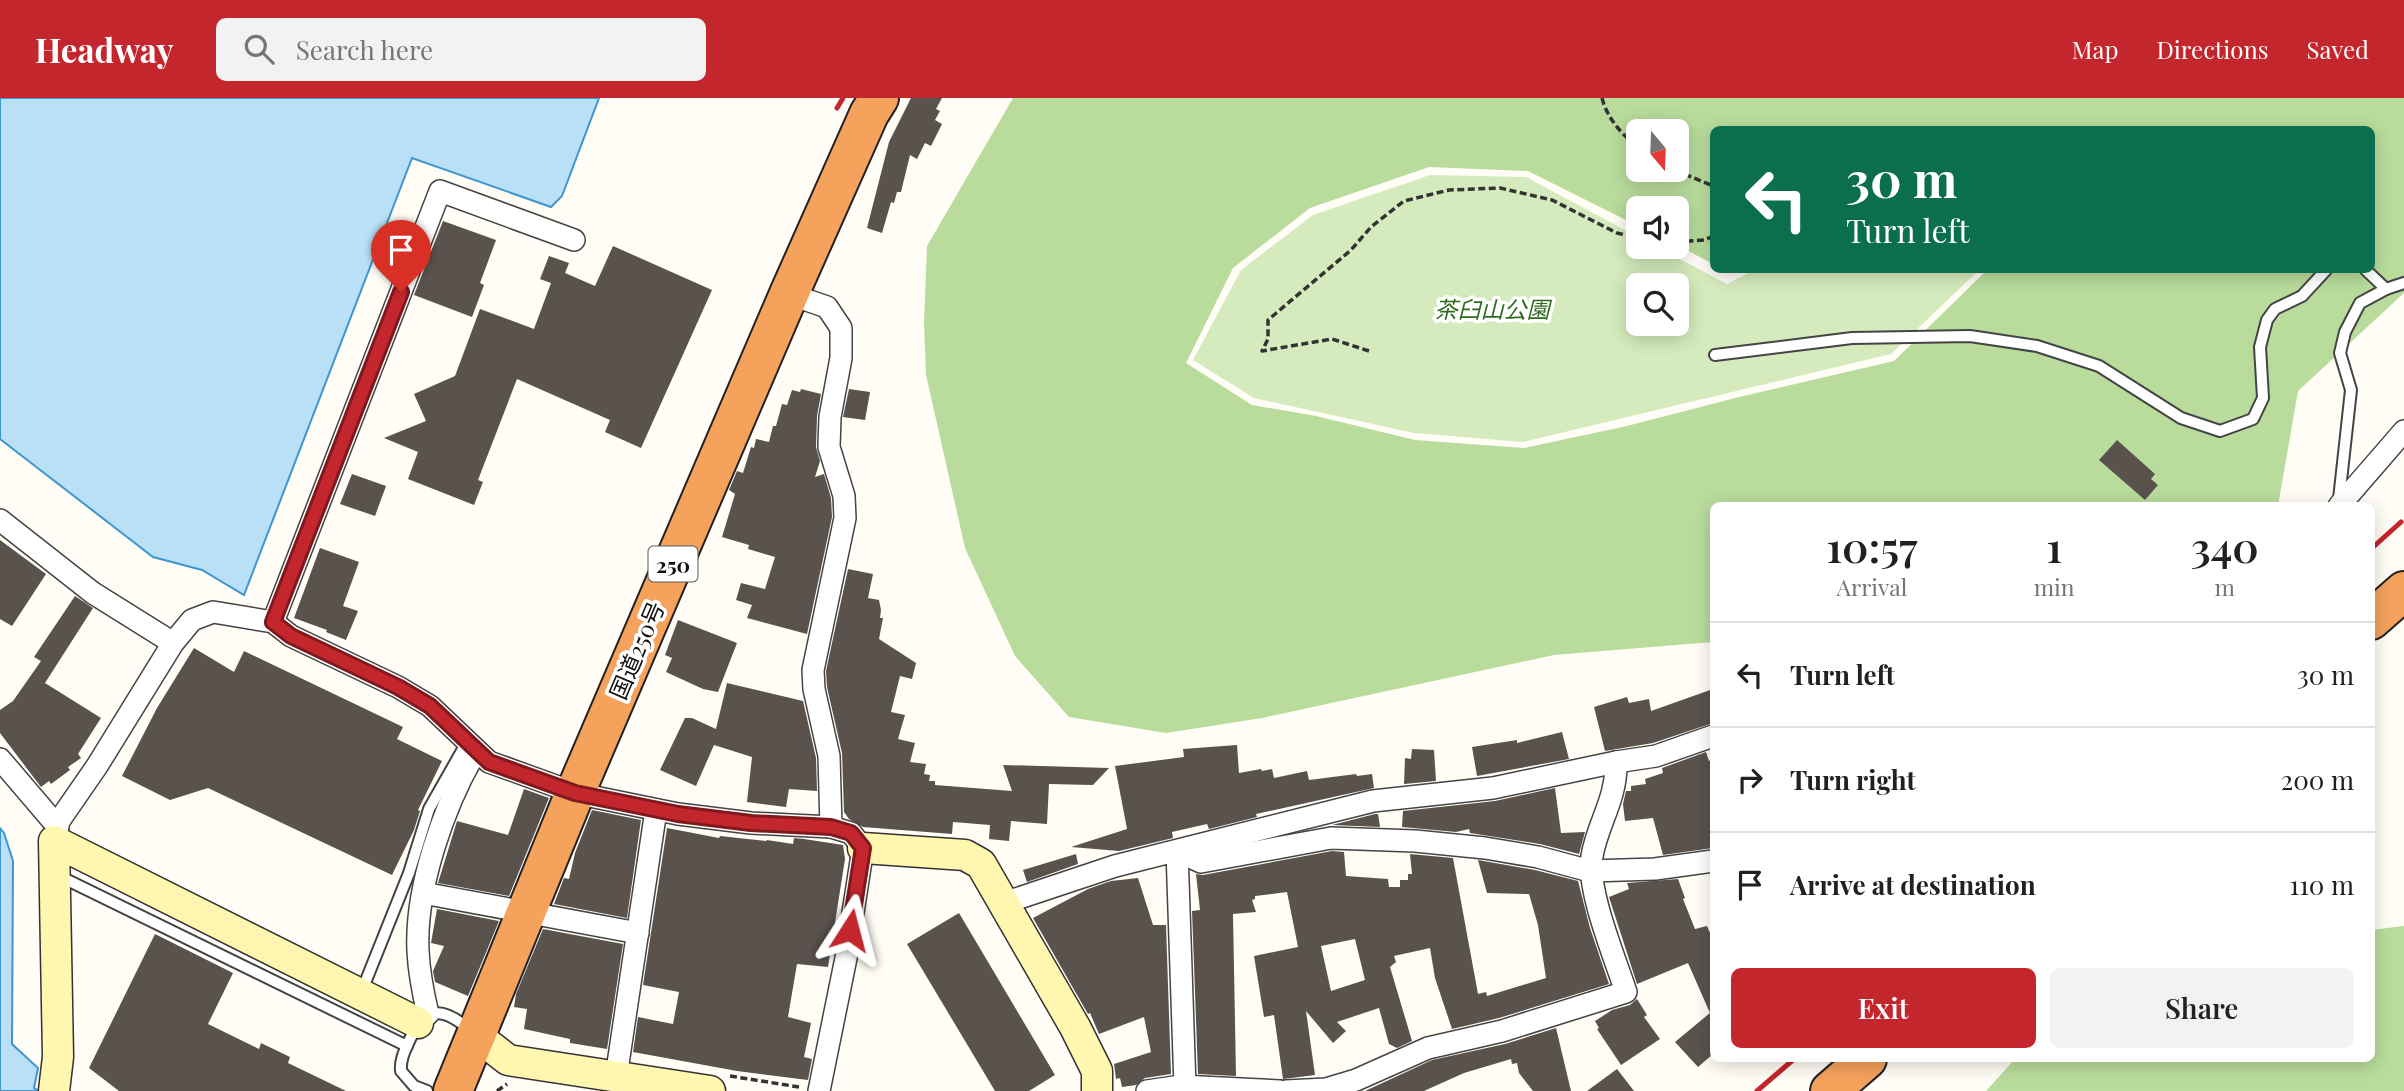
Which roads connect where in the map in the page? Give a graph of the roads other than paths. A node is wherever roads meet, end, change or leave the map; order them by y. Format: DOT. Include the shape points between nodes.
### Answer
graph roads {
  1 [pos="879,98"];
  2 [pos="574,240"];
  3 [pos="2323,273"];
  4 [pos="2369,273"];
  5 [pos="2404,283"];
  6 [pos="2386,289"];
  7 [pos="789,294"];
  8 [pos="1714,355"];
  9 [pos="2404,431"];
  10 [pos="2339,502"];
  11 [pos="2342,502"];
  12 [pos="0,520"];
  13 [pos="2404,591"];
  14 [pos="2375,616"];
  15 [pos="273,622"];
  16 [pos="173,643"];
  17 [pos="1710,737"];
  18 [pos="472,747"];
  19 [pos="0,759"];
  20 [pos="1616,762"];
  21 [pos="575,793"];
  22 [pos="656,810"];
  23 [pos="831,827"];
  24 [pos="56,834"];
  25 [pos="863,848"];
  26 [pos="1177,850"];
  27 [pos="1710,861"];
  28 [pos="1590,871"];
  29 [pos="55,874"];
  30 [pos="423,892"];
  31 [pos="1004,903"];
  32 [pos="526,912"];
  33 [pos="638,933"];
  34 [pos="361,994"];
  35 [pos="418,1028"];
  36 [pos="476,1035"];
  37 [pos="1864,1062"];
  38 [pos="616,1077"];
  39 [pos="55,1086"];
  40 [pos="1185,1087"];
  41 [pos="1326,1090"];
  42 [pos="427,1091"];
  43 [pos="453,1091"];
  44 [pos="710,1091"];
  45 [pos="819,1091"];
  46 [pos="1100,1091"];
  47 [pos="1147,1091"];
  48 [pos="1280,1091"];
  49 [pos="1286,1091"];
  50 [pos="1830,1091"];
  1 -- 7 [label="highway, 国道250号 / 250"];
  2 -- 15 [label="street" via="440,191"];
  3 -- 8 [label="lane" via="2302,296 2275,309 2267,320 2260,347 2263,398 2253,419 2220,431 2181,418 2099,366 2036,346 1970,336 1852,338"];
  4 -- 6 [label="lane"];
  5 -- 6 [label="lane"];
  6 -- 10 [label="lane" via="2360,303 2340,353 2351,390"];
  7 -- 21 [label="highway, 国道250号 / 250"];
  7 -- 23 [label="street" via="827,307 841,328 842,358 829,447 844,496 845,518 813,670 829,756"];
  9 -- 11 [label="street"];
  12 -- 16 [label="street" via="93,593"];
  13 -- 14 [label="highway"];
  15 -- 16 [label="street" via="213,612 192,620"];
  15 -- 18 [label="street" via="291,636 430,706"];
  16 -- 24 [label="street" via="59,821"];
  17 -- 20 [label="street" via="1656,756"];
  18 -- 21 [label="street" via="489,762"];
  18 -- 30 [label="street" via="452,795"];
  18 -- 34 [label="lane" via="429,809"];
  19 -- 24 [label="street"];
  20 -- 26 [label="street" via="1493,789 1373,801"];
  20 -- 28 [label="street" via="1616,782"];
  21 -- 22 [label="street"];
  21 -- 32 [label="highway, 国道250号 / 250"];
  22 -- 23 [label="street" via="751,823"];
  22 -- 33 [label="street"];
  23 -- 25 [label="street" via="851,833"];
  24 -- 29 [label="street"];
  24 -- 34 [label="street"];
  25 -- 31 [label="street" via="965,855 981,864"];
  25 -- 45 [label="street"];
  26 -- 28 [label="street" via="1202,862 1331,838 1415,841 1538,857"];
  26 -- 31 [label="street"];
  26 -- 40 [label="street"];
  27 -- 28 [label="street"];
  28 -- 41 [label="street" via="1626,992 1502,1031 1428,1048"];
  29 -- 35 [label="lane"];
  29 -- 39 [label="street"];
  30 -- 32 [label="street"];
  30 -- 35 [label="street" via="417,948"];
  31 -- 46 [label="street" via="1075,1027 1097,1071"];
  32 -- 33 [label="street"];
  32 -- 36 [label="highway, 国道250号 / 250"];
  33 -- 38 [label="street"];
  34 -- 35 [label="street"];
  35 -- 36 [label="lane" via="444,1015"];
  35 -- 42 [label="lane" via="401,1066 403,1076"];
  36 -- 38 [label="street" via="508,1060"];
  36 -- 43 [label="highway, 国道250号 / 250"];
  37 -- 50 [label="highway"];
  38 -- 44 [label="street"];
  40 -- 47 [label="street"];
  40 -- 48 [label="street"];
  41 -- 49 [label="street"];
}
